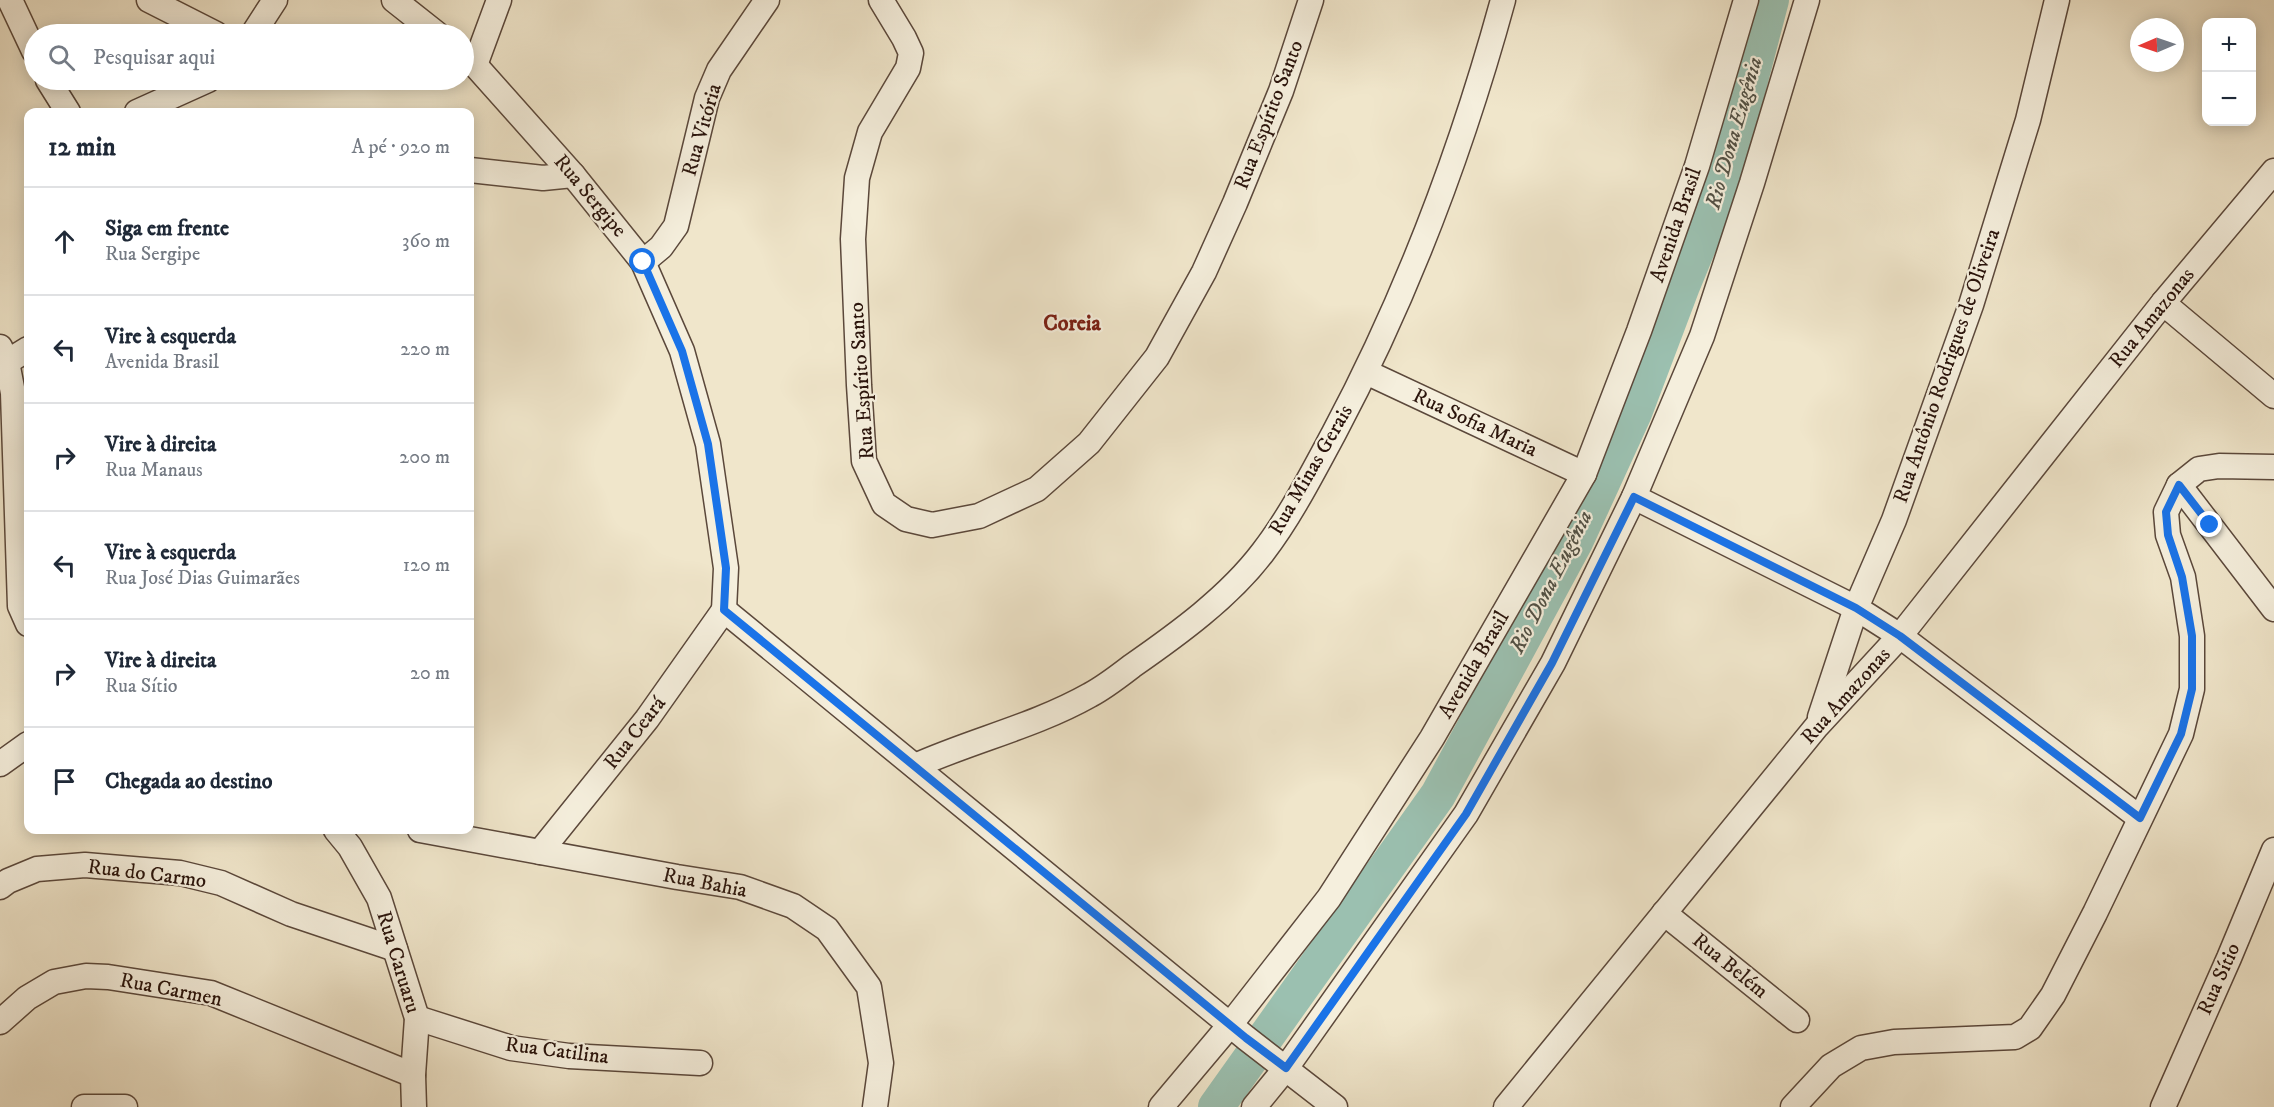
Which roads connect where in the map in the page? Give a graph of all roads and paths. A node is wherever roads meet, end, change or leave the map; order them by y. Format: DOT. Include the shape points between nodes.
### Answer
graph roads {
  1 [pos="10,0"];
  2 [pos="149,0"];
  3 [pos="275,0"];
  4 [pos="394,0"];
  5 [pos="499,0"];
  6 [pos="767,0"];
  7 [pos="880,0"];
  8 [pos="1311,0"];
  9 [pos="1503,0"];
  10 [pos="1746,0"];
  11 [pos="1807,0"];
  12 [pos="2057,0"];
  13 [pos="196,24"];
  14 [pos="259,24"];
  15 [pos="424,24"];
  16 [pos="24,30"];
  17 [pos="474,51"];
  18 [pos="474,66"];
  19 [pos="54,90"];
  20 [pos="186,90"];
  21 [pos="66,108"];
  22 [pos="146,108"];
  23 [pos="474,170"];
  24 [pos="2274,171"];
  25 [pos="573,175"];
  26 [pos="643,262"];
  27 [pos="2163,303"];
  28 [pos="24,350"];
  29 [pos="3,354"];
  30 [pos="1366,372"];
  31 [pos="2274,396"];
  32 [pos="2274,467"];
  33 [pos="1584,474"];
  34 [pos="2179,485"];
  35 [pos="1634,497"];
  36 [pos="1856,608"];
  37 [pos="2274,609"];
  38 [pos="16,610"];
  39 [pos="724,610"];
  40 [pos="1900,636"];
  41 [pos="1817,726"];
  42 [pos="24,747"];
  43 [pos="0,764"];
  44 [pos="915,766"];
  45 [pos="2140,818"];
  46 [pos="339,834"];
  47 [pos="442,834"];
  48 [pos="2274,850"];
  49 [pos="540,852"];
  50 [pos="0,887"];
  51 [pos="1664,913"];
  52 [pos="395,949"];
  53 [pos="417,1018"];
  54 [pos="1797,1020"];
  55 [pos="0,1022"];
  56 [pos="1238,1031"];
  57 [pos="700,1063"];
  58 [pos="1282,1065"];
  59 [pos="413,1075"];
  60 [pos="84,1107"];
  61 [pos="125,1107"];
  62 [pos="414,1107"];
  63 [pos="875,1107"];
  64 [pos="1161,1107"];
  65 [pos="1254,1107"];
  66 [pos="1335,1107"];
  67 [pos="1506,1107"];
  68 [pos="1793,1107"];
  69 [pos="2163,1107"];
  1 -- 16 [label="street"];
  2 -- 13 [label="street"];
  3 -- 14 [label="street"];
  4 -- 15 [label="street"];
  5 -- 17 [label="street"];
  6 -- 26 [label="street, Rua Vitória" via="719,70 707,98 676,226 661,247"];
  7 -- 8 [label="street, Rua Espírito Santo" via="911,53 909,68 870,132 858,178 853,239 864,461 884,504 906,519 932,525 979,516 1037,489 1089,443 1157,357 1235,203 1281,91"];
  9 -- 30 [label="street, Rua Minas Gerais" via="1486,62 1426,236"];
  10 -- 33 [label="street, Avenida Brasil" via="1697,166"];
  11 -- 35 [label="street" via="1702,336"];
  12 -- 36 [label="street, Rua Antônio Rodrigues de Oliveira" via="2028,120 1971,305 1894,520"];
  18 -- 25 [label="street, Rua Sergipe"];
  19 -- 21 [label="street"];
  20 -- 22 [label="street"];
  23 -- 25 [label="street" via="543,178"];
  24 -- 27 [label="street, Rua Amazonas"];
  25 -- 26 [label="street, Rua Sergipe"];
  26 -- 39 [label="street, Rua Sergipe" via="682,351 708,444 726,568"];
  27 -- 31 [label="street"];
  27 -- 40 [label="street, Rua Amazonas"];
  28 -- 29 [label="street"];
  29 -- 38 [label="street" via="13,393"];
  30 -- 33 [label="street, Rua Sofia Maria"];
  30 -- 44 [label="street, Rua Minas Gerais" via="1309,479 1263,552 1214,604 1092,694 1034,723"];
  32 -- 34 [label="street" via="2219,466 2199,470"];
  33 -- 56 [label="street, Avenida Brasil" via="1432,738"];
  34 -- 37 [label="street"];
  34 -- 45 [label="street" via="2166,512 2192,636 2192,689 2181,734"];
  35 -- 36 [label="street"];
  35 -- 58 [label="street" via="1552,663 1466,814"];
  36 -- 40 [label="street"];
  36 -- 41 [label="street, Rua Antônio Rodrigues de Oliveira"];
  39 -- 44 [label="street"];
  39 -- 49 [label="street, Rua Ceará" via="647,719"];
  40 -- 41 [label="street, Rua Amazonas"];
  40 -- 45 [label="street"];
  41 -- 51 [label="street, Rua Amazonas"];
  42 -- 43 [label="street"];
  44 -- 56 [label="street"];
  45 -- 68 [label="street" via="2053,995 2030,1028 2015,1037 1894,1042 1861,1048 1831,1066"];
  46 -- 52 [label="street, Rua Caruaru" via="379,898"];
  47 -- 49 [label="street, Rua Bahia"];
  48 -- 69 [label="street, Rua Sítio"];
  49 -- 63 [label="street, Rua Bahia" via="740,887 793,906 827,929 869,987 881,1063"];
  50 -- 52 [label="street, Rua do Carmo" via="37,869 85,866 180,873 221,883 291,914"];
  51 -- 54 [label="street, Rua Belém"];
  51 -- 67 [label="street, Rua Amazonas"];
  52 -- 53 [label="street, Rua Caruaru"];
  53 -- 57 [label="street, Rua Catilina" via="511,1048 569,1056"];
  53 -- 59 [label="street, Rua Caruaru"];
  55 -- 59 [label="street, Rua Carmen" via="27,998 54,982 86,976 108,977 211,993"];
  56 -- 58 [label="street"];
  56 -- 64 [label="street, Avenida Brasil"];
  58 -- 65 [label="street"];
  58 -- 66 [label="street"];
  59 -- 62 [label="street, Rua Caruaru"];
  60 -- 61 [label="street"];
}
